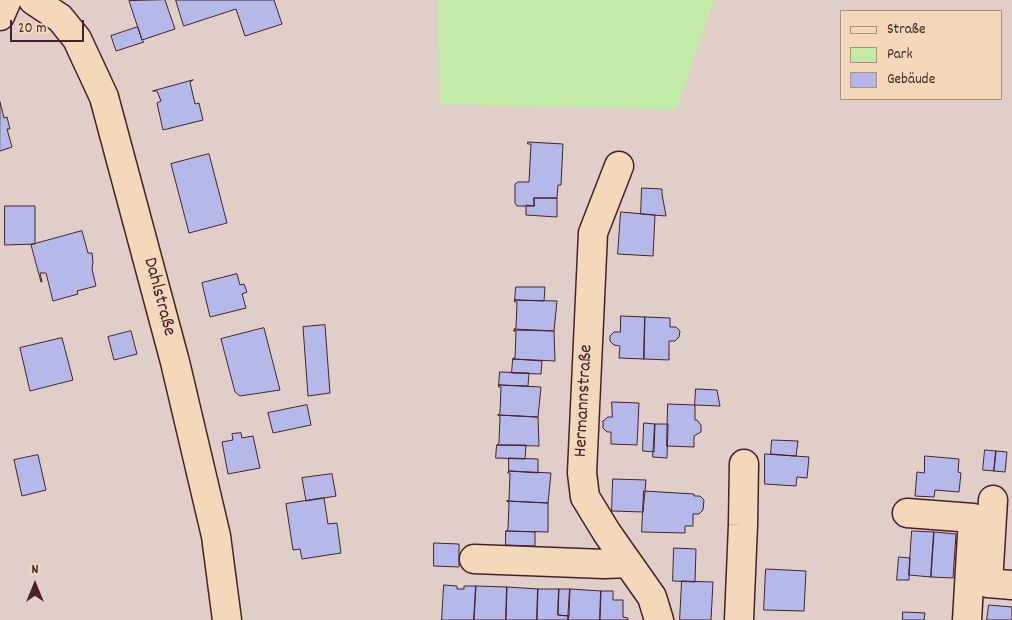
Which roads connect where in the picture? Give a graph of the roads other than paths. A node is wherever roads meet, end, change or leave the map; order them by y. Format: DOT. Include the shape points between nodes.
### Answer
graph roads {
  1 [pos="7,0"];
  2 [pos="33,0"];
  3 [pos="0,16"];
  4 [pos="619,166"];
  5 [pos="744,464"];
  6 [pos="993,500"];
  7 [pos="907,513"];
  8 [pos="474,559"];
  9 [pos="628,563"];
  10 [pos="990,583"];
  11 [pos="227,620"];
  12 [pos="659,620"];
  13 [pos="739,620"];
  14 [pos="967,620"];
  1 -- 3 [label="street"];
  2 -- 11 [label="street, Dahlstraße" via="60,18 77,39 104,97 175,362 216,536"];
  4 -- 9 [label="street, Hermannstraße" via="593,233 582,472 586,497"];
  5 -- 13 [label="street"];
  6 -- 10 [label="street"];
  7 -- 10 [label="street" via="973,518"];
  8 -- 9 [label="street"];
  9 -- 12 [label="street, Hermannstraße" via="652,597"];
  10 -- 14 [label="street"];
}
